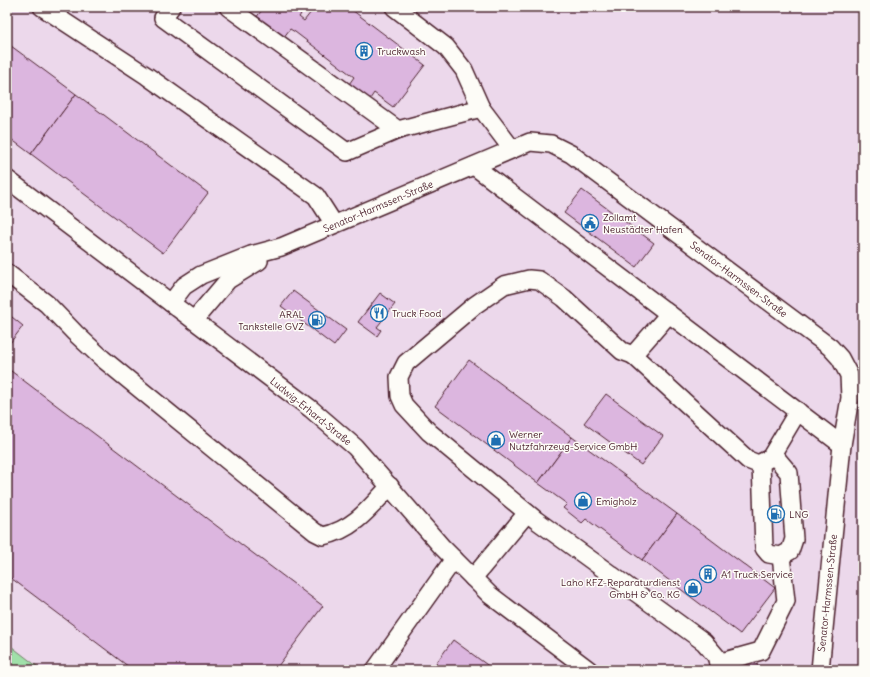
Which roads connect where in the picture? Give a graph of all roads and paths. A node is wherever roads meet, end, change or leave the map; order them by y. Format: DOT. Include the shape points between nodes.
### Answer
graph roads {
  1 [pos="42,7"];
  2 [pos="171,7"];
  3 [pos="228,7"];
  4 [pos="394,7"];
  5 [pos="481,108"];
  6 [pos="398,130"];
  7 [pos="512,150"];
  8 [pos="474,166"];
  9 [pos="7,179"];
  10 [pos="334,224"];
  11 [pos="281,247"];
  12 [pos="7,273"];
  13 [pos="171,303"];
  14 [pos="670,314"];
  15 [pos="194,320"];
  16 [pos="633,355"];
  17 [pos="798,412"];
  18 [pos="842,445"];
  19 [pos="767,458"];
  20 [pos="390,486"];
  21 [pos="527,513"];
  22 [pos="781,556"];
  23 [pos="454,559"];
  24 [pos="473,578"];
  25 [pos="719,667"];
  26 [pos="375,670"];
  27 [pos="589,670"];
  28 [pos="820,670"];
  1 -- 10 [label="street" via="147,76 316,196"];
  2 -- 6 [label="street" via="163,18 347,152"];
  3 -- 6 [label="street"];
  4 -- 5 [label="street" via="446,47 464,70"];
  5 -- 6 [label="street"];
  5 -- 7 [label="street"];
  7 -- 8 [label="street, Senator-Harmssen-Straße"];
  7 -- 18 [label="street, Senator-Harmssen-Straße" via="530,142 551,144 571,154 830,347 840,358 849,375 850,398"];
  8 -- 10 [label="street, Senator-Harmssen-Straße"];
  8 -- 14 [label="street"];
  9 -- 13 [label="street, Ludwig-Erhard-Straße"];
  10 -- 11 [label="street, Senator-Harmssen-Straße"];
  11 -- 13 [label="street, Senator-Harmssen-Straße" via="252,255 201,275 184,286"];
  11 -- 15 [label="street, Senator-Harmssen-Straße" via="228,280"];
  12 -- 20 [label="street" via="47,304 103,359 315,532 323,536 343,530 369,510"];
  13 -- 15 [label="street, Ludwig-Erhard-Straße"];
  14 -- 16 [label="street"];
  14 -- 17 [label="street"];
  15 -- 20 [label="street, Ludwig-Erhard-Straße" via="350,442"];
  16 -- 19 [label="street" via="748,460 758,464"];
  16 -- 21 [label="street" via="622,351 564,298 539,280 529,279 504,285 475,305 406,363 399,377 400,396 404,405 429,432"];
  17 -- 18 [label="street"];
  17 -- 19 [label="street"];
  18 -- 28 [label="street, Senator-Harmssen-Straße"];
  19 -- 22 [label="street" via="764,548 769,554"];
  19 -- 22 [label="street" via="789,474 794,539 790,551"];
  20 -- 23 [label="street, Ludwig-Erhard-Straße"];
  21 -- 24 [label="street"];
  21 -- 25 [label="street" via="704,642 716,656"];
  22 -- 25 [label="street" via="786,601 761,651"];
  23 -- 24 [label="street, Ludwig-Erhard-Straße"];
  23 -- 26 [label="street"];
  24 -- 27 [label="street, Ludwig-Erhard-Straße" via="490,595"];
}
